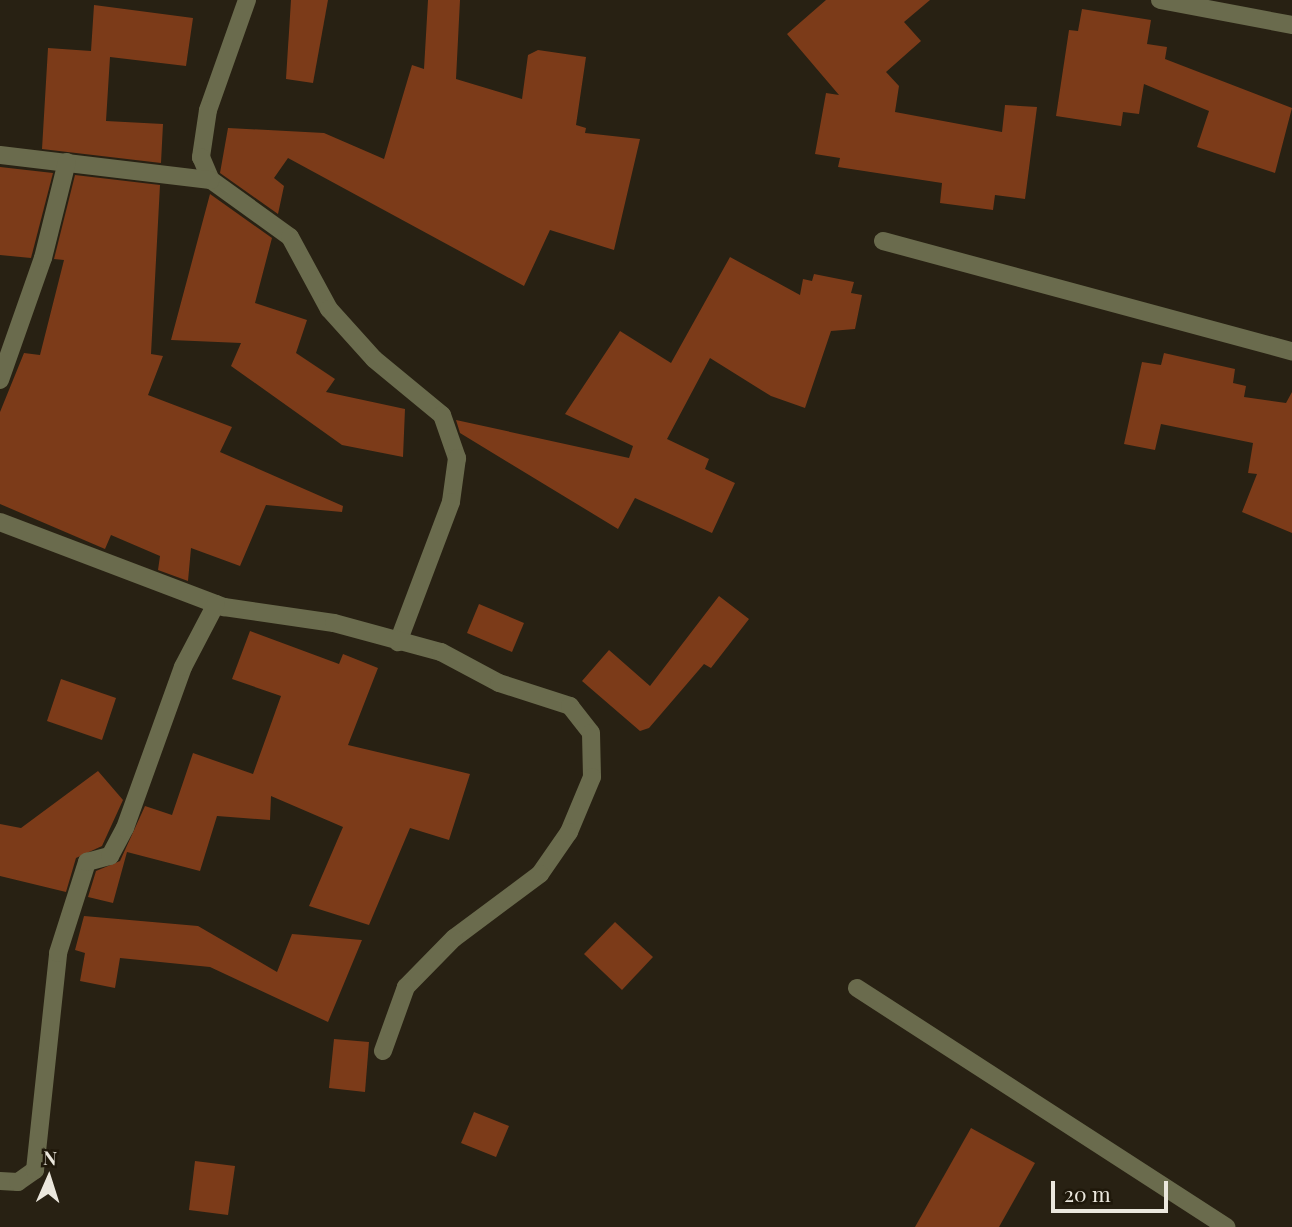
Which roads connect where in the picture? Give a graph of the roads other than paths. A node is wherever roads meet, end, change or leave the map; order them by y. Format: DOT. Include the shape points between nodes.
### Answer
graph roads {
  1 [pos="247,0"];
  2 [pos="1160,0"];
  3 [pos="1292,25"];
  4 [pos="0,155"];
  5 [pos="67,162"];
  6 [pos="211,180"];
  7 [pos="883,240"];
  8 [pos="1292,351"];
  9 [pos="0,380"];
  10 [pos="0,522"];
  11 [pos="216,604"];
  12 [pos="398,642"];
  13 [pos="857,988"];
  14 [pos="383,1051"];
  15 [pos="0,1181"];
  16 [pos="1226,1227"];
  1 -- 6 [label="street" via="208,110 201,157"];
  2 -- 3 [label="street"];
  4 -- 5 [label="street"];
  5 -- 6 [label="street"];
  5 -- 9 [label="street" via="43,258"];
  6 -- 12 [label="street" via="290,237 329,309 374,359 442,415 457,458 451,502"];
  7 -- 8 [label="street"];
  10 -- 11 [label="street"];
  11 -- 12 [label="street" via="334,623"];
  11 -- 15 [label="street" via="183,667 125,828 110,856 87,862 58,953 36,1170 18,1182"];
  12 -- 14 [label="street" via="441,652 499,683 570,706 591,733 592,777 569,832 540,874 454,938 406,987"];
  13 -- 16 [label="street"];
}
